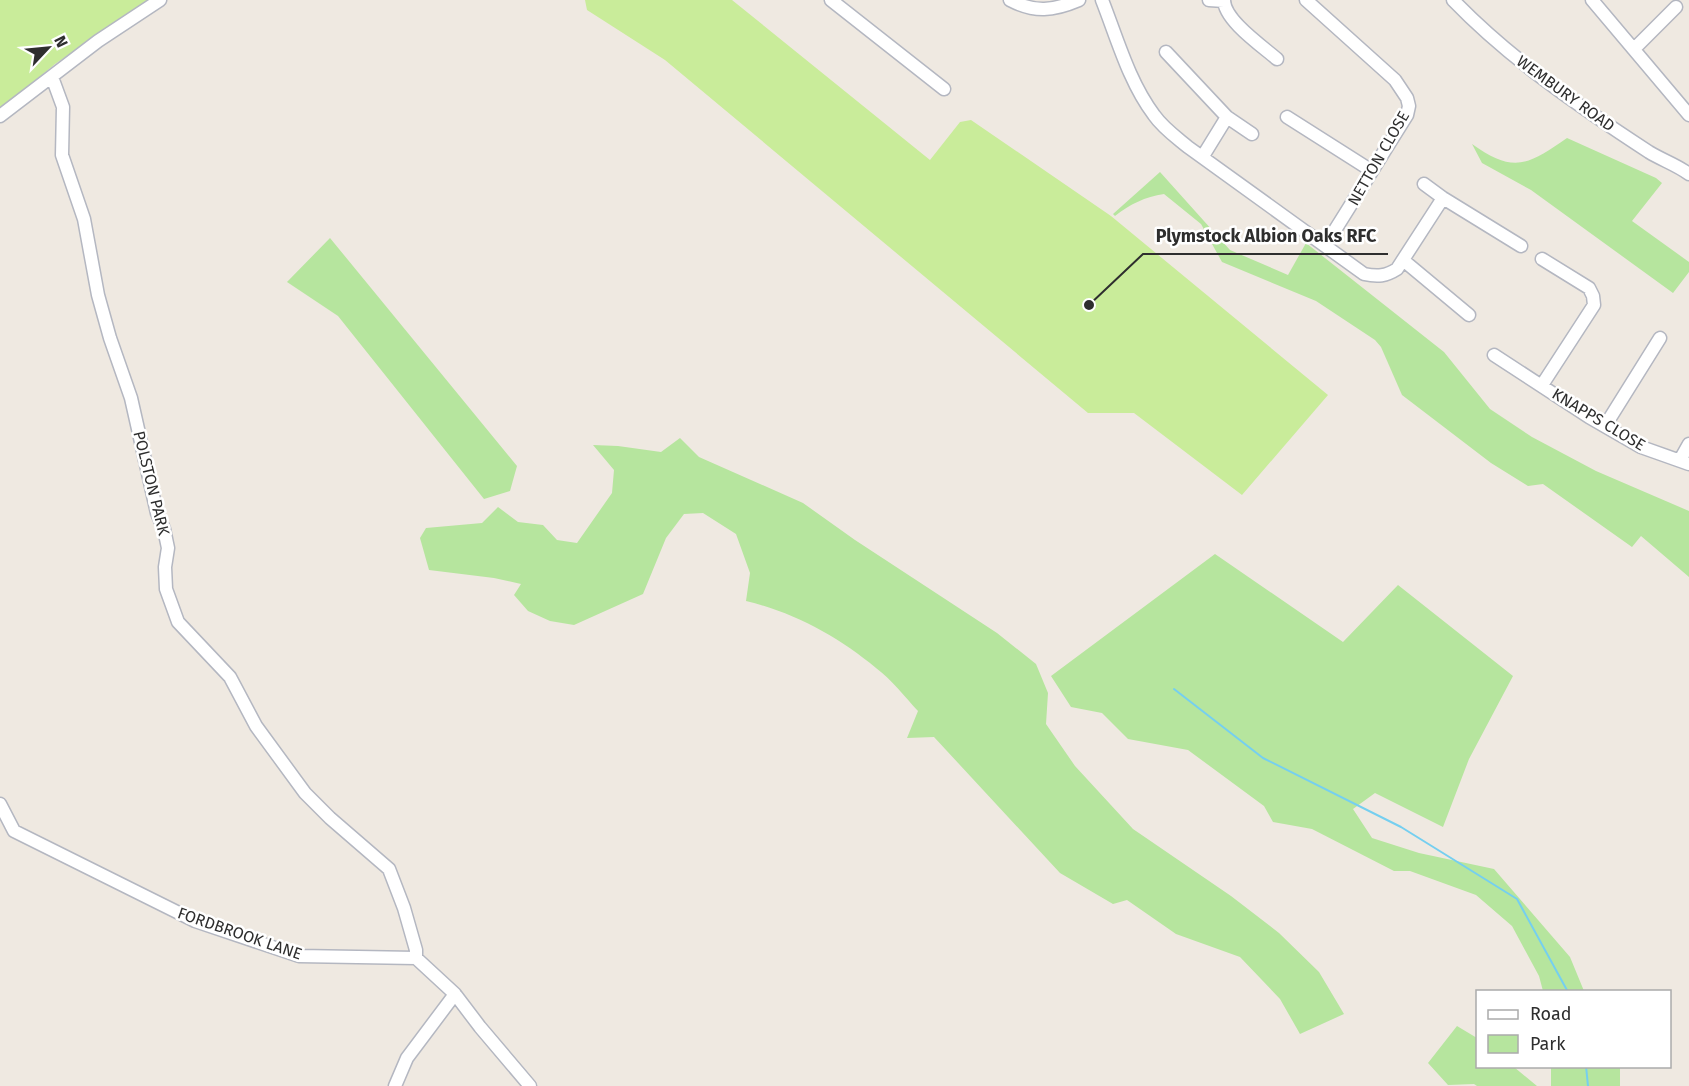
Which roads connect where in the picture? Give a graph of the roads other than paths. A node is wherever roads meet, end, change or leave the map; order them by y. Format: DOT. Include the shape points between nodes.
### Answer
graph roads {
  1 [pos="160,0"];
  2 [pos="831,0"];
  3 [pos="1010,0"];
  4 [pos="1079,0"];
  5 [pos="1102,0"];
  6 [pos="1209,0"];
  7 [pos="1224,0"];
  8 [pos="1306,0"];
  9 [pos="1453,0"];
  10 [pos="1593,1"];
  11 [pos="1676,6"];
  12 [pos="1634,49"];
  13 [pos="1166,52"];
  14 [pos="1272,52"];
  15 [pos="52,77"];
  16 [pos="944,89"];
  17 [pos="1689,115"];
  18 [pos="0,116"];
  19 [pos="1227,117"];
  20 [pos="1287,117"];
  21 [pos="1252,134"];
  22 [pos="1203,156"];
  23 [pos="1372,171"];
  24 [pos="1689,174"];
  25 [pos="1424,184"];
  26 [pos="1443,198"];
  27 [pos="1325,246"];
  28 [pos="1521,246"];
  29 [pos="1542,259"];
  30 [pos="1403,261"];
  31 [pos="1465,307"];
  32 [pos="1660,338"];
  33 [pos="1494,355"];
  34 [pos="1542,385"];
  35 [pos="1605,426"];
  36 [pos="1689,444"];
  37 [pos="1685,462"];
  38 [pos="0,804"];
  39 [pos="416,958"];
  40 [pos="455,994"];
  41 [pos="395,1086"];
  42 [pos="530,1086"];
  1 -- 15 [label="street"];
  2 -- 16 [label="street"];
  3 -- 4 [label="street" via="1026,8 1047,9"];
  5 -- 22 [label="street" via="1132,75 1154,116"];
  6 -- 7 [label="street"];
  7 -- 14 [label="street" via="1230,17"];
  8 -- 23 [label="street, NETTON CLOSE" via="1407,98 1407,116"];
  9 -- 24 [label="street, WEMBURY ROAD" via="1478,26 1544,79 1650,153"];
  10 -- 12 [label="street"];
  11 -- 12 [label="street"];
  12 -- 17 [label="street"];
  13 -- 19 [label="street" via="1186,82"];
  15 -- 18 [label="street"];
  15 -- 39 [label="street, POLSTON PARK" via="63,107 62,156 84,219 110,338 131,398 164,529 168,548 166,589 178,622 230,677 256,726 305,793 389,868"];
  19 -- 21 [label="street"];
  19 -- 22 [label="street"];
  20 -- 23 [label="street" via="1302,120"];
  22 -- 27 [label="street"];
  23 -- 27 [label="street, NETTON CLOSE"];
  25 -- 26 [label="street"];
  26 -- 28 [label="street" via="1501,228"];
  26 -- 30 [label="street"];
  27 -- 30 [label="street" via="1364,274 1376,277 1388,275"];
  29 -- 34 [label="street" via="1566,281 1588,288 1594,305"];
  30 -- 31 [label="street"];
  32 -- 35 [label="street"];
  33 -- 34 [label="street, KNAPPS CLOSE" via="1514,363"];
  34 -- 35 [label="street, KNAPPS CLOSE"];
  35 -- 37 [label="street, KNAPPS CLOSE" via="1641,447"];
  36 -- 37 [label="street"];
  38 -- 39 [label="street, FORDBROOK LANE" via="14,831 195,921 299,956"];
  39 -- 40 [label="street"];
  40 -- 41 [label="street" via="407,1058"];
  40 -- 42 [label="street"];
}
